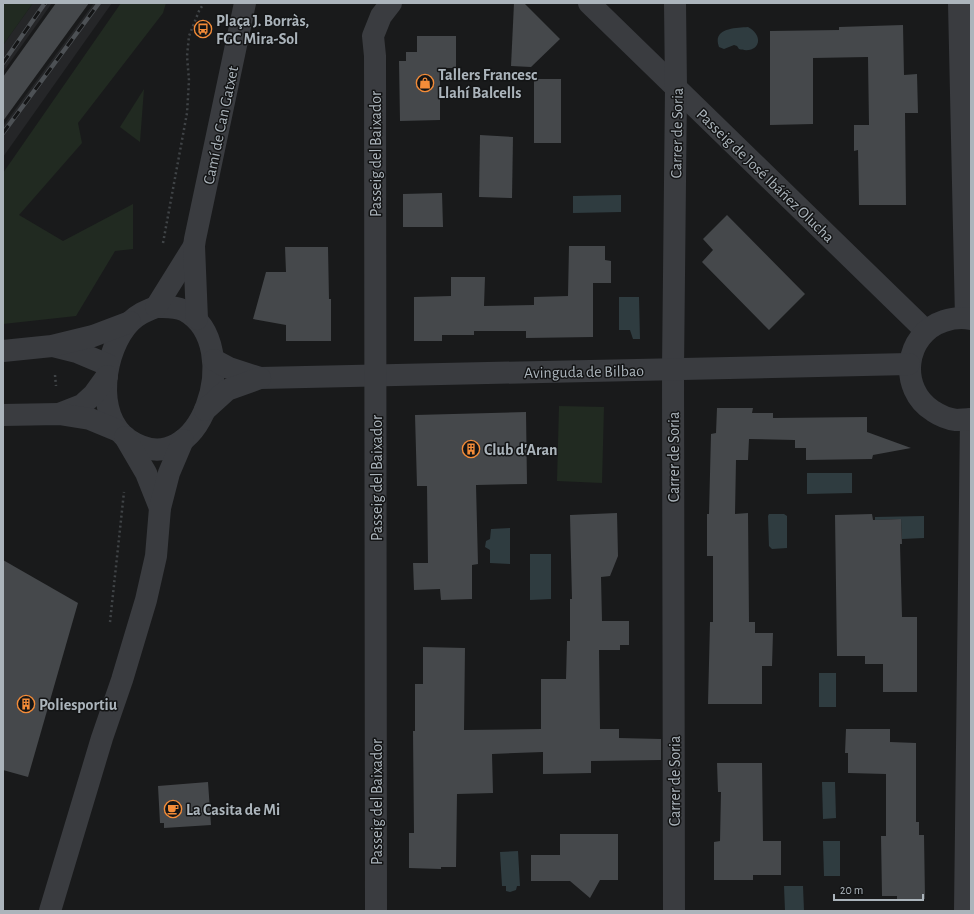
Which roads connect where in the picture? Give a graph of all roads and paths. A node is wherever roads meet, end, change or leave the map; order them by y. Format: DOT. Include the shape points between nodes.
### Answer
graph roads {
  1 [pos="204,3"];
  2 [pos="245,3"];
  3 [pos="391,3"];
  4 [pos="589,3"];
  5 [pos="675,3"];
  6 [pos="959,3"];
  7 [pos="676,88"];
  8 [pos="194,246"];
  9 [pos="161,248"];
  10 [pos="156,307"];
  11 [pos="197,319"];
  12 [pos="968,319"];
  13 [pos="130,322"];
  14 [pos="926,331"];
  15 [pos="52,346"];
  16 [pos="3,351"];
  17 [pos="214,360"];
  18 [pos="909,364"];
  19 [pos="673,369"];
  20 [pos="107,370"];
  21 [pos="376,375"];
  22 [pos="260,378"];
  23 [pos="205,410"];
  24 [pos="59,414"];
  25 [pos="3,415"];
  26 [pos="971,419"];
  27 [pos="122,434"];
  28 [pos="183,440"];
  29 [pos="124,491"];
  30 [pos="160,508"];
  31 [pos="109,627"];
  32 [pos="50,911"];
  33 [pos="376,911"];
  34 [pos="674,911"];
  35 [pos="965,911"];
  1 -- 9 [label="path" via="189,36 187,112"];
  2 -- 8 [label="street, Camí de Can Gatxet"];
  3 -- 21 [label="street, Passeig del Baixador" via="381,16 373,36"];
  4 -- 7 [label="street, Passeig de José Ibáñez Olucha"];
  5 -- 7 [label="street, Carrer de Soria"];
  6 -- 12 [label="street"];
  7 -- 14 [label="street, Passeig de José Ibáñez Olucha"];
  7 -- 19 [label="street, Carrer de Soria"];
  8 -- 10 [label="street, Camí de Can Gatxet"];
  8 -- 11 [label="street, Camí de Can Gatxet"];
  10 -- 11 [label="street" via="171,307"];
  10 -- 13 [label="street" via="142,312"];
  11 -- 17 [label="street" via="206,331"];
  12 -- 14 [label="street" via="952,318"];
  13 -- 15 [label="street" via="93,336"];
  13 -- 20 [label="street" via="114,347"];
  14 -- 18 [label="street" via="912,351"];
  15 -- 16 [label="street"];
  15 -- 20 [label="street" via="78,352"];
  15 -- 24 [label="path"];
  17 -- 22 [label="street, Avinguda de Bilbao"];
  17 -- 23 [label="street" via="213,384"];
  18 -- 19 [label="street, Avinguda de Bilbao"];
  18 -- 26 [label="street" via="910,379 916,394 926,407 954,420"];
  19 -- 21 [label="street, Avinguda de Bilbao"];
  19 -- 34 [label="street, Carrer de Soria"];
  20 -- 24 [label="street" via="94,394 82,404"];
  20 -- 27 [label="street" via="106,392 109,410"];
  21 -- 22 [label="street, Avinguda de Bilbao"];
  21 -- 33 [label="street, Passeig del Baixador"];
  22 -- 23 [label="street, Avinguda de Bilbao" via="227,390"];
  23 -- 28 [label="street" via="190,435"];
  24 -- 25 [label="street"];
  24 -- 27 [label="street" via="90,419"];
  26 -- 35 [label="street"];
  27 -- 28 [label="street" via="137,445 151,449 165,448"];
  27 -- 30 [label="street" via="146,473"];
  28 -- 30 [label="street" via="169,473"];
  29 -- 31 [label="path"];
  30 -- 32 [label="street" via="156,556 146,600"];
}
